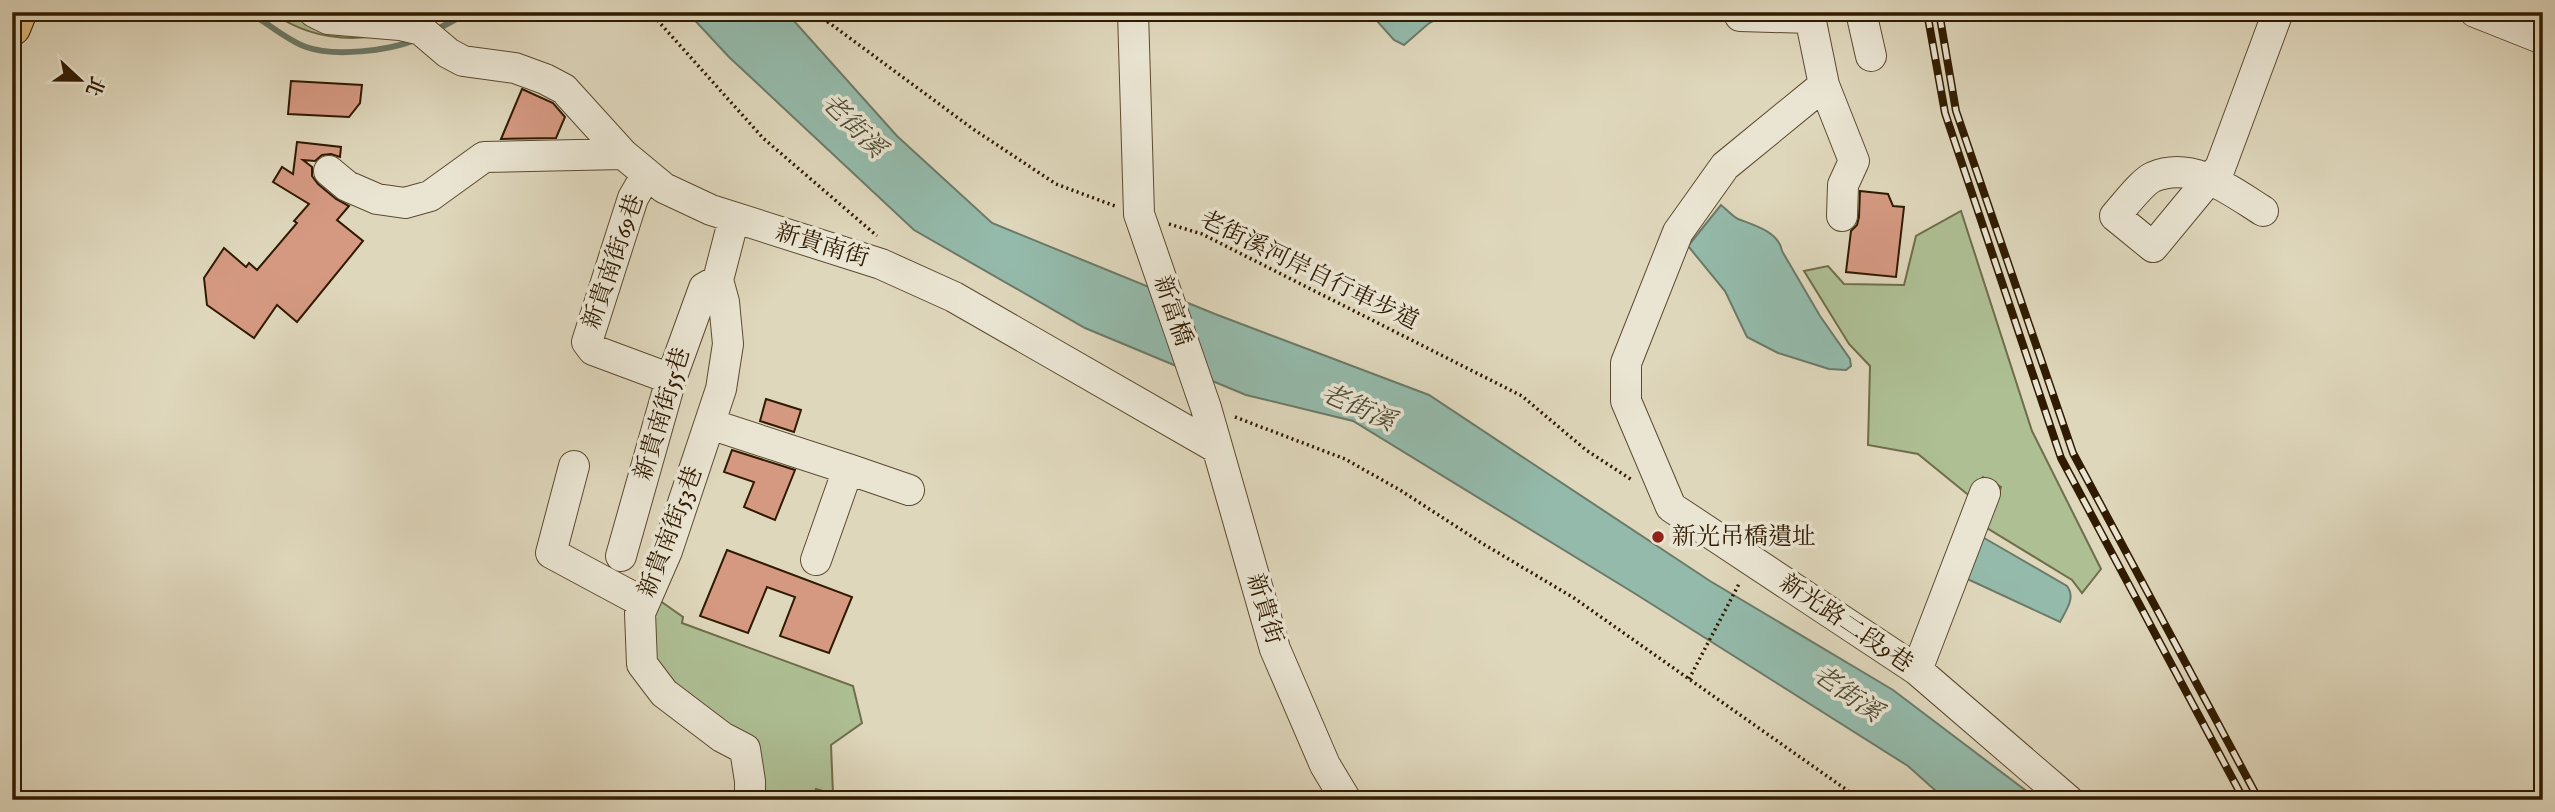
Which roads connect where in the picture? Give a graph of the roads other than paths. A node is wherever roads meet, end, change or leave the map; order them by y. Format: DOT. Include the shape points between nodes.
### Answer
graph roads {
  1 [pos="18,12"];
  2 [pos="314,12"];
  3 [pos="1133,12"];
  4 [pos="1861,12"];
  5 [pos="2278,12"];
  6 [pos="2475,12"];
  7 [pos="1810,15"];
  8 [pos="1740,16"];
  9 [pos="12,27"];
  10 [pos="2543,39"];
  11 [pos="1871,56"];
  12 [pos="1824,85"];
  13 [pos="623,154"];
  14 [pos="329,171"];
  15 [pos="647,174"];
  16 [pos="2263,211"];
  17 [pos="1842,216"];
  18 [pos="734,218"];
  19 [pos="718,280"];
  20 [pos="671,380"];
  21 [pos="1217,411"];
  22 [pos="710,424"];
  23 [pos="1217,449"];
  24 [pos="574,466"];
  25 [pos="848,469"];
  26 [pos="909,490"];
  27 [pos="1985,493"];
  28 [pos="621,556"];
  29 [pos="816,560"];
  30 [pos="644,603"];
  31 [pos="1917,670"];
  32 [pos="750,800"];
  33 [pos="1346,800"];
  34 [pos="2068,800"];
  1 -- 9 [label="main road"];
  2 -- 13 [label="street, 新貴南街" via="328,19 400,25 430,37 463,61 515,68 564,89"];
  3 -- 21 [label="street, 新富橋" via="1139,214"];
  4 -- 11 [label="street"];
  5 -- 16 [label="street" via="2220,168 2210,178"];
  6 -- 10 [label="street"];
  7 -- 8 [label="street"];
  7 -- 12 [label="street"];
  12 -- 17 [label="street" via="1854,161 1843,185"];
  12 -- 31 [label="street, 新光路二段9巷" via="1725,166 1678,232 1626,363 1626,401 1671,507"];
  13 -- 14 [label="street" via="484,157 430,196 405,203 347,186"];
  13 -- 15 [label="street, 新貴南街"];
  15 -- 18 [label="street, 新貴南街" via="664,188"];
  15 -- 20 [label="street, 新貴南街69巷" via="633,198 587,342 593,351"];
  18 -- 19 [label="street, 新貴南街53巷"];
  18 -- 23 [label="street, 新貴南街" via="881,264 954,297"];
  19 -- 20 [label="street, 新貴南街55巷" via="704,288"];
  19 -- 22 [label="street, 新貴南街53巷" via="727,344"];
  20 -- 28 [label="street, 新貴南街55巷"];
  21 -- 23 [label="street, 新貴街"];
  22 -- 25 [label="street"];
  22 -- 30 [label="street, 新貴南街53巷" via="667,551"];
  23 -- 33 [label="street, 新貴街" via="1275,649 1325,765"];
  24 -- 30 [label="street" via="551,554"];
  25 -- 26 [label="street"];
  25 -- 29 [label="street"];
  27 -- 31 [label="street"];
  30 -- 32 [label="street, 新貴南街53巷" via="640,613 642,664 664,693 722,737 746,749"];
  31 -- 34 [label="street, 新光路二段9巷"];
}
